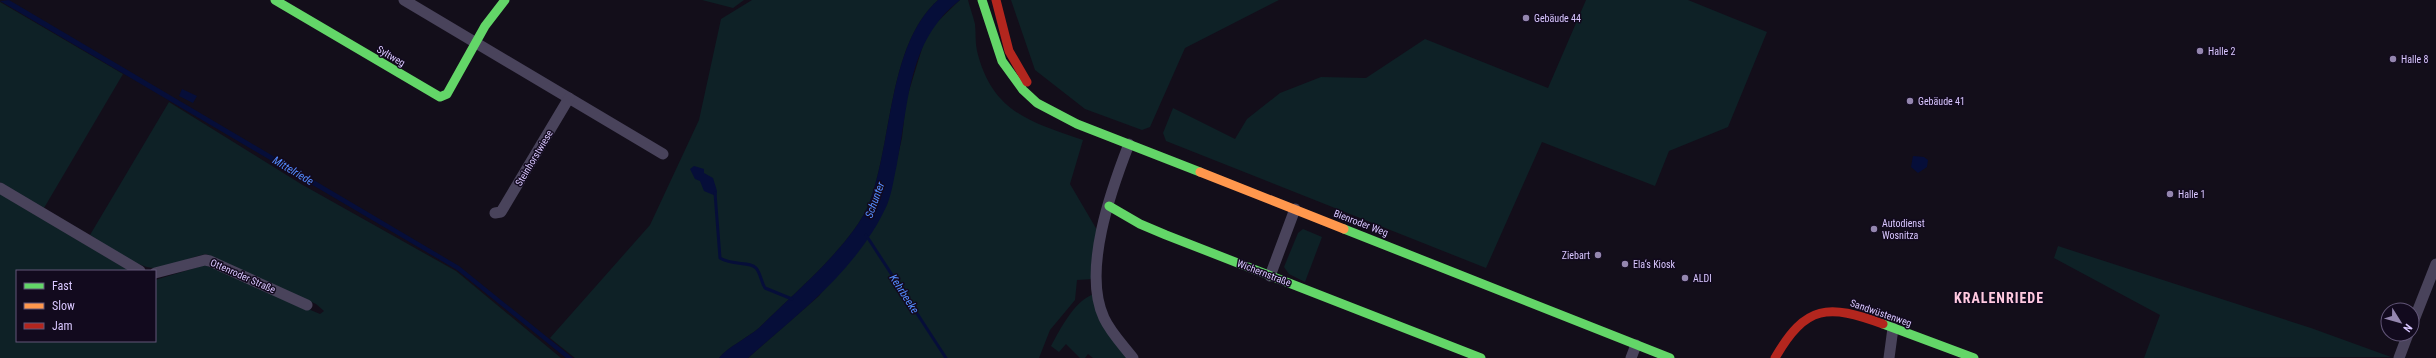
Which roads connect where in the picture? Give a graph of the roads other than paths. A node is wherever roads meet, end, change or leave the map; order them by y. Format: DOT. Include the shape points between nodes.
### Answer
graph roads {
  1 [pos="275,0"];
  2 [pos="404,0"];
  3 [pos="505,0"];
  4 [pos="982,0"];
  5 [pos="996,0"];
  6 [pos="475,43"];
  7 [pos="569,98"];
  8 [pos="1045,107"];
  9 [pos="1129,144"];
  10 [pos="663,154"];
  11 [pos="0,188"];
  12 [pos="1109,206"];
  13 [pos="1295,209"];
  14 [pos="495,213"];
  15 [pos="2436,264"];
  16 [pos="138,270"];
  17 [pos="156,273"];
  18 [pos="1270,276"];
  19 [pos="307,305"];
  20 [pos="2420,305"];
  21 [pos="1893,328"];
  22 [pos="2405,342"];
  23 [pos="1636,345"];
  24 [pos="1132,358"];
  25 [pos="1481,358"];
  26 [pos="1631,358"];
  27 [pos="1670,358"];
  28 [pos="1775,358"];
  29 [pos="1889,358"];
  30 [pos="1974,358"];
  31 [pos="2399,358"];
  1 -- 6 [label="street, Syltweg" via="440,97 449,90"];
  2 -- 6 [label="street"];
  3 -- 6 [label="street" via="490,18"];
  4 -- 8 [label="street, Bienroder Weg" via="993,42 1007,71 1020,89"];
  5 -- 8 [label="street, Bienroder Weg" via="1007,44 1016,66"];
  6 -- 7 [label="street"];
  7 -- 10 [label="street"];
  7 -- 14 [label="street, Steinhorstwiese" via="501,212"];
  8 -- 9 [label="street, Bienroder Weg" via="1074,123"];
  9 -- 12 [label="street"];
  9 -- 13 [label="street, Bienroder Weg"];
  11 -- 16 [label="street"];
  12 -- 18 [label="street, Wichernstraße" via="1140,224"];
  12 -- 24 [label="street" via="1096,267 1100,301 1109,327"];
  13 -- 18 [label="street"];
  13 -- 23 [label="street, Bienroder Weg"];
  15 -- 20 [label="street"];
  17 -- 19 [label="street, Ottenroder Straße" via="205,260 210,261"];
  18 -- 25 [label="street, Wichernstraße"];
  21 -- 28 [label="street, Sandwüstenweg" via="1849,312 1817,314 1795,326"];
  21 -- 29 [label="street"];
  21 -- 30 [label="street, Sandwüstenweg"];
  22 -- 31 [label="street"];
  23 -- 26 [label="street"];
  23 -- 27 [label="street, Bienroder Weg"];
}
